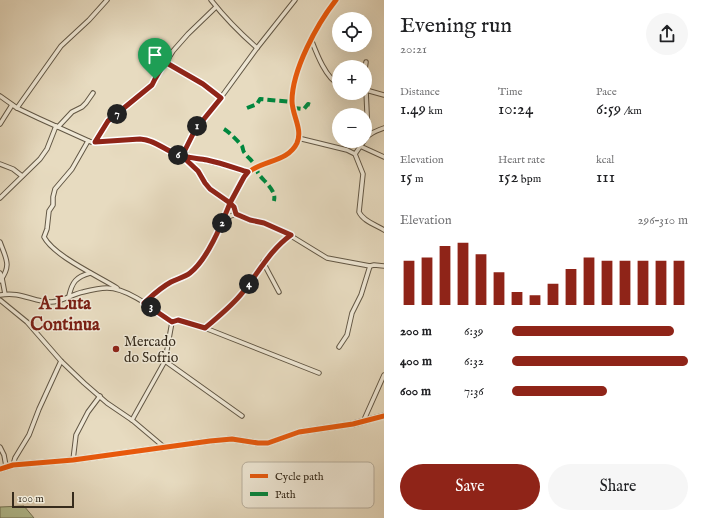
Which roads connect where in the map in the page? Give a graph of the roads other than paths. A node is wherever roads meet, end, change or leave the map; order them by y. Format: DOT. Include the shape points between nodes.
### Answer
graph roads {
  1 [pos="107,0"];
  2 [pos="211,0"];
  3 [pos="295,0"];
  4 [pos="336,0"];
  5 [pos="216,7"];
  6 [pos="311,39"];
  7 [pos="257,48"];
  8 [pos="165,62"];
  9 [pos="332,80"];
  10 [pos="372,91"];
  11 [pos="93,93"];
  12 [pos="384,95"];
  13 [pos="0,96"];
  14 [pos="221,98"];
  15 [pos="12,104"];
  16 [pos="17,108"];
  17 [pos="0,124"];
  18 [pos="57,127"];
  19 [pos="384,128"];
  20 [pos="372,133"];
  21 [pos="298,138"];
  22 [pos="88,141"];
  23 [pos="95,142"];
  24 [pos="359,148"];
  25 [pos="364,148"];
  26 [pos="355,154"];
  27 [pos="182,156"];
  28 [pos="384,157"];
  29 [pos="0,164"];
  30 [pos="248,172"];
  31 [pos="22,176"];
  32 [pos="0,198"];
  33 [pos="230,203"];
  34 [pos="236,214"];
  35 [pos="222,224"];
  36 [pos="384,230"];
  37 [pos="291,235"];
  38 [pos="0,242"];
  39 [pos="263,262"];
  40 [pos="370,266"];
  41 [pos="384,266"];
  42 [pos="0,273"];
  43 [pos="90,273"];
  44 [pos="1,279"];
  45 [pos="121,290"];
  46 [pos="279,292"];
  47 [pos="5,294"];
  48 [pos="0,295"];
  49 [pos="69,296"];
  50 [pos="0,300"];
  51 [pos="144,303"];
  52 [pos="172,322"];
  53 [pos="205,328"];
  54 [pos="339,347"];
  55 [pos="61,361"];
  56 [pos="165,361"];
  57 [pos="319,373"];
  58 [pos="384,375"];
  59 [pos="100,396"];
  60 [pos="242,416"];
  61 [pos="384,416"];
  62 [pos="132,420"];
  63 [pos="363,422"];
  64 [pos="0,446"];
  65 [pos="164,448"];
  66 [pos="73,460"];
  67 [pos="13,465"];
  68 [pos="6,466"];
  69 [pos="0,469"];
  1 -- 16 [label="street" via="61,46"];
  2 -- 5 [label="street"];
  3 -- 7 [label="street"];
  4 -- 6 [label="street"];
  5 -- 7 [label="street"];
  5 -- 8 [label="street" via="188,34"];
  6 -- 9 [label="street" via="320,62"];
  6 -- 21 [label="street" via="292,93"];
  7 -- 14 [label="street"];
  8 -- 14 [label="street" via="203,84"];
  8 -- 23 [label="street" via="152,85 108,121"];
  10 -- 12 [label="street"];
  11 -- 18 [label="street" via="82,107 72,112"];
  13 -- 15 [label="street"];
  14 -- 27 [label="street" via="195,130"];
  15 -- 16 [label="street"];
  15 -- 17 [label="street"];
  16 -- 18 [label="street"];
  18 -- 22 [label="street"];
  18 -- 31 [label="street" via="40,159"];
  19 -- 20 [label="street"];
  21 -- 26 [label="street"];
  21 -- 30 [label="street" via="287,155"];
  22 -- 23 [label="street"];
  22 -- 43 [label="street" via="72,169 55,189 44,237 50,246"];
  23 -- 27 [label="street" via="147,140"];
  24 -- 26 [label="street"];
  25 -- 28 [label="street"];
  26 -- 36 [label="street" via="363,174 360,215"];
  27 -- 30 [label="street" via="208,160"];
  27 -- 33 [label="street" via="198,171 210,189"];
  29 -- 31 [label="street" via="14,169"];
  30 -- 33 [label="street"];
  31 -- 32 [label="street"];
  33 -- 34 [label="street"];
  33 -- 35 [label="street"];
  34 -- 35 [label="street" via="228,217"];
  34 -- 37 [label="street"];
  35 -- 51 [label="street" via="197,266 190,273 156,292"];
  37 -- 39 [label="street"];
  37 -- 40 [label="street" via="327,258"];
  38 -- 44 [label="street" via="8,263"];
  39 -- 46 [label="street"];
  39 -- 53 [label="street" via="231,306"];
  40 -- 41 [label="street"];
  40 -- 54 [label="street" via="346,335"];
  42 -- 44 [label="street"];
  43 -- 45 [label="street"];
  43 -- 49 [label="street" via="80,276 71,285"];
  44 -- 47 [label="street"];
  45 -- 49 [label="street" via="101,288"];
  45 -- 51 [label="street"];
  47 -- 48 [label="street"];
  47 -- 49 [label="street" via="17,294 48,302"];
  50 -- 55 [label="street" via="27,322"];
  51 -- 52 [label="street"];
  52 -- 53 [label="street" via="178,320"];
  52 -- 56 [label="street"];
  53 -- 57 [label="street"];
  55 -- 59 [label="street"];
  55 -- 67 [label="street"];
  56 -- 60 [label="street"];
  56 -- 62 [label="street"];
  58 -- 63 [label="street"];
  59 -- 62 [label="street"];
  59 -- 66 [label="street" via="76,435"];
  61 -- 63 [label="street"];
  62 -- 65 [label="street"];
  63 -- 65 [label="street" via="299,432 268,443 223,440"];
  64 -- 68 [label="street"];
  65 -- 66 [label="street"];
  66 -- 67 [label="street"];
  67 -- 68 [label="street"];
  68 -- 69 [label="street"];
}
